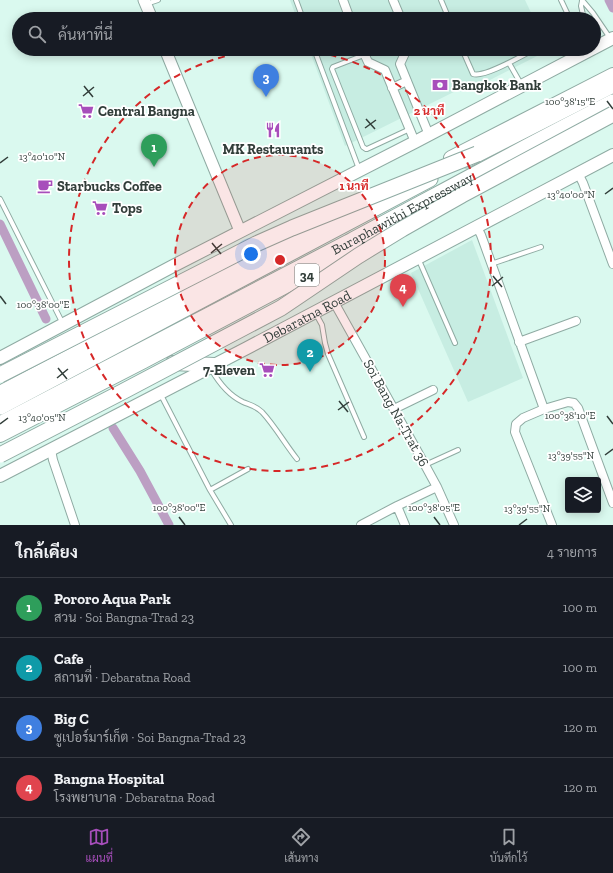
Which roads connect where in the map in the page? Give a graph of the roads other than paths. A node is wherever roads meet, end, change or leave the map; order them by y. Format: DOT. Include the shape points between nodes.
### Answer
graph roads {
  1 [pos="158,0"];
  2 [pos="296,0"];
  3 [pos="343,0"];
  4 [pos="393,0"];
  5 [pos="441,0"];
  6 [pos="561,0"];
  7 [pos="582,1"];
  8 [pos="144,2"];
  9 [pos="149,12"];
  10 [pos="300,12"];
  11 [pos="347,12"];
  12 [pos="398,12"];
  13 [pos="446,12"];
  14 [pos="567,12"];
  15 [pos="582,12"];
  16 [pos="592,12"];
  17 [pos="601,24"];
  18 [pos="612,39"];
  19 [pos="601,43"];
  20 [pos="168,56"];
  21 [pos="317,56"];
  22 [pos="355,56"];
  23 [pos="365,56"];
  24 [pos="404,56"];
  25 [pos="465,56"];
  26 [pos="522,56"];
  27 [pos="575,56"];
  28 [pos="509,63"];
  29 [pos="613,75"];
  30 [pos="407,81"];
  31 [pos="613,85"];
  32 [pos="522,86"];
  33 [pos="392,88"];
  34 [pos="613,102"];
  35 [pos="613,114"];
  36 [pos="410,129"];
  37 [pos="429,135"];
  38 [pos="415,142"];
  39 [pos="477,154"];
  40 [pos="613,155"];
  41 [pos="360,171"];
  42 [pos="578,173"];
  43 [pos="0,198"];
  44 [pos="476,227"];
  45 [pos="240,231"];
  46 [pos="541,247"];
  47 [pos="418,258"];
  48 [pos="491,264"];
  49 [pos="613,264"];
  50 [pos="334,302"];
  51 [pos="315,312"];
  52 [pos="576,321"];
  53 [pos="63,324"];
  54 [pos="519,342"];
  55 [pos="455,343"];
  56 [pos="1,356"];
  57 [pos="142,362"];
  58 [pos="212,366"];
  59 [pos="0,375"];
  60 [pos="433,390"];
  61 [pos="0,393"];
  62 [pos="160,393"];
  63 [pos="0,407"];
  64 [pos="394,409"];
  65 [pos="544,409"];
  66 [pos="0,424"];
  67 [pos="0,435"];
  68 [pos="364,437"];
  69 [pos="51,450"];
  70 [pos="458,450"];
  71 [pos="0,455"];
  72 [pos="297,459"];
  73 [pos="425,465"];
  74 [pos="248,469"];
  75 [pos="0,476"];
  76 [pos="437,487"];
  77 [pos="210,490"];
  78 [pos="613,503"];
  79 [pos="397,506"];
  80 [pos="75,525"];
  81 [pos="231,525"];
  82 [pos="361,525"];
  83 [pos="405,525"];
  84 [pos="454,525"];
  85 [pos="552,525"];
  1 -- 8 [label="lane"];
  2 -- 10 [label="lane"];
  3 -- 11 [label="street"];
  4 -- 12 [label="street"];
  5 -- 13 [label="lane"];
  6 -- 14 [label="lane"];
  7 -- 15 [label="lane"];
  7 -- 16 [label="lane"];
  8 -- 9 [label="street"];
  17 -- 18 [label="lane"];
  18 -- 19 [label="main road"];
  20 -- 45 [label="street"];
  21 -- 41 [label="lane"];
  22 -- 36 [label="lane" via="332,69 363,147 367,149"];
  23 -- 33 [label="street" via="368,62 385,70"];
  24 -- 30 [label="street" via="400,63"];
  25 -- 28 [label="lane" via="473,74 477,75"];
  26 -- 28 [label="lane"];
  27 -- 32 [label="main road"];
  28 -- 32 [label="lane"];
  29 -- 61 [label="highway"];
  30 -- 33 [label="street"];
  30 -- 37 [label="street"];
  31 -- 39 [label="highway, Buraphawithi Expressway"];
  32 -- 37 [label="main road"];
  33 -- 36 [label="street"];
  34 -- 66 [label="highway, Buraphawithi Expressway"];
  35 -- 57 [label="highway, 34"];
  35 -- 71 [label="highway, bridge" via="402,228 281,308"];
  36 -- 38 [label="street"];
  37 -- 38 [label="main road"];
  38 -- 41 [label="main road"];
  39 -- 59 [label="highway, bridge" via="256,244"];
  39 -- 63 [label="highway, Buraphawithi Expressway, bridge"];
  40 -- 42 [label="main road, Debaratna Road / 34"];
  41 -- 45 [label="main road"];
  42 -- 44 [label="main road, Debaratna Road / 34"];
  42 -- 49 [label="street"];
  43 -- 53 [label="lane"];
  44 -- 47 [label="main road, Debaratna Road / 34"];
  44 -- 48 [label="street"];
  45 -- 53 [label="main road"];
  46 -- 48 [label="lane"];
  47 -- 50 [label="main road, Debaratna Road / 34"];
  47 -- 55 [label="lane"];
  48 -- 54 [label="street"];
  50 -- 51 [label="main road, Debaratna Road / 34"];
  50 -- 64 [label="street, Soi Bang Na-Trat 36"];
  51 -- 58 [label="main road, Debaratna Road / 34"];
  51 -- 68 [label="lane" via="322,325 328,354"];
  52 -- 54 [label="street"];
  53 -- 56 [label="main road"];
  54 -- 65 [label="street"];
  57 -- 58 [label="highway"];
  57 -- 67 [label="highway, 34"];
  58 -- 62 [label="main road, Debaratna Road / 34"];
  58 -- 72 [label="lane" via="219,382 226,390 261,411"];
  60 -- 64 [label="street"];
  62 -- 69 [label="main road, Debaratna Road / 34"];
  62 -- 77 [label="lane"];
  64 -- 73 [label="street, Soi Bang Na-Trat 36"];
  65 -- 78 [label="street" via="568,402 574,403 578,408"];
  65 -- 85 [label="street" via="523,418 516,424 515,432"];
  69 -- 75 [label="main road, Debaratna Road / 34"];
  69 -- 80 [label="street"];
  70 -- 73 [label="lane"];
  73 -- 76 [label="street, Soi Bang Na-Trat 36"];
  74 -- 77 [label="lane"];
  76 -- 79 [label="street"];
  76 -- 84 [label="street, Soi Bang Na-Trat 36"];
  77 -- 81 [label="lane"];
  79 -- 82 [label="street"];
  79 -- 83 [label="street"];
}
